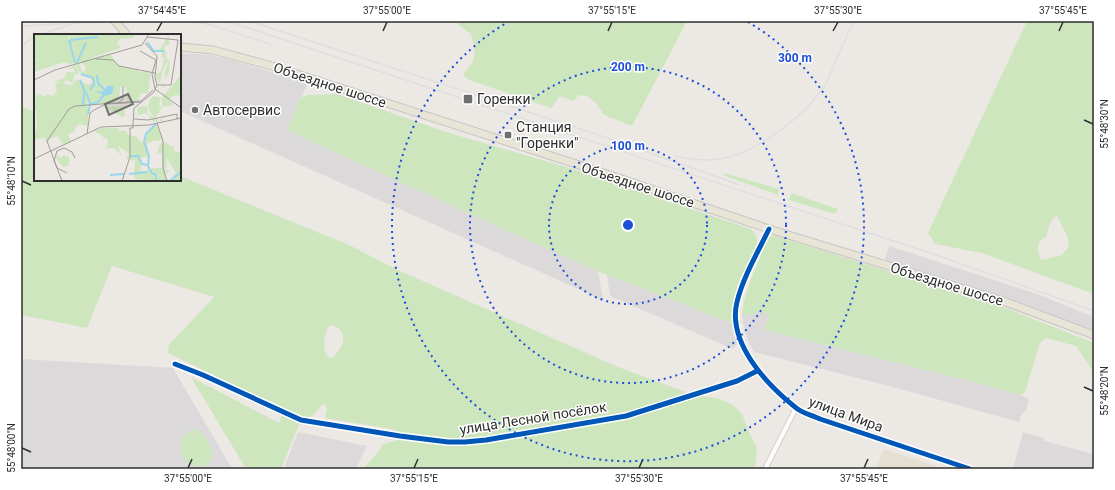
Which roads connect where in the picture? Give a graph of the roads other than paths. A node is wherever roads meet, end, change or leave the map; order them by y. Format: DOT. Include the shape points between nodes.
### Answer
graph roads {
  1 [pos="115,21"];
  2 [pos="126,34"];
  3 [pos="181,47"];
  4 [pos="769,229"];
  5 [pos="1094,335"];
  6 [pos="175,364"];
  7 [pos="757,370"];
  8 [pos="796,408"];
  9 [pos="765,469"];
  10 [pos="970,469"];
  1 -- 2 [label="main road"];
  3 -- 4 [label="main road, Объездное шоссе" via="214,50 272,66"];
  4 -- 5 [label="main road, Объездное шоссе" via="1003,301"];
  4 -- 7 [label="street, улица Мира" via="745,280 736,309 737,330"];
  6 -- 7 [label="street, улица Лесной посёлок" via="301,420 454,442 486,440 626,416 737,381"];
  7 -- 8 [label="street, улица Мира"];
  8 -- 9 [label="street"];
  8 -- 10 [label="street, улица Мира" via="820,419"];
}
